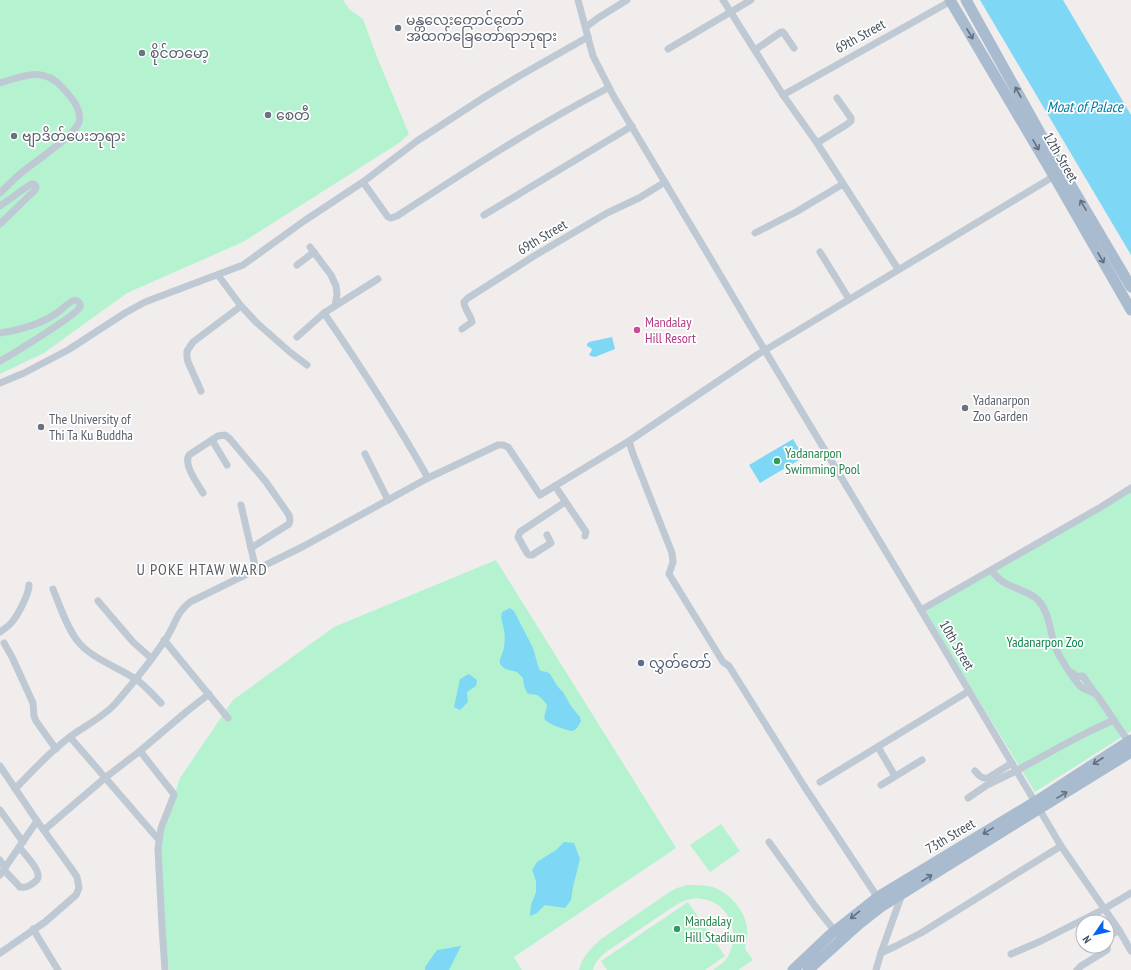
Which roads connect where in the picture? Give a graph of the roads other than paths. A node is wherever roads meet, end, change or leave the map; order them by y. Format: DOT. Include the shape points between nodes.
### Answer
graph roads {
  1 [pos="578,0"];
  2 [pos="627,0"];
  3 [pos="723,0"];
  4 [pos="751,0"];
  5 [pos="966,0"];
  6 [pos="950,1"];
  7 [pos="731,12"];
  8 [pos="586,27"];
  9 [pos="588,37"];
  10 [pos="794,48"];
  11 [pos="668,49"];
  12 [pos="755,50"];
  13 [pos="0,83"];
  14 [pos="608,88"];
  15 [pos="783,95"];
  16 [pos="837,98"];
  17 [pos="632,126"];
  18 [pos="817,143"];
  19 [pos="1059,174"];
  20 [pos="363,182"];
  21 [pos="665,182"];
  22 [pos="843,184"];
  23 [pos="0,193"];
  24 [pos="0,206"];
  25 [pos="484,215"];
  26 [pos="0,224"];
  27 [pos="755,233"];
  28 [pos="820,252"];
  29 [pos="297,265"];
  30 [pos="898,270"];
  31 [pos="218,275"];
  32 [pos="378,279"];
  33 [pos="1131,287"];
  34 [pos="849,299"];
  35 [pos="241,306"];
  36 [pos="335,306"];
  37 [pos="1131,310"];
  38 [pos="324,313"];
  39 [pos="462,330"];
  40 [pos="0,333"];
  41 [pos="297,337"];
  42 [pos="764,350"];
  43 [pos="0,360"];
  44 [pos="307,365"];
  45 [pos="0,383"];
  46 [pos="201,390"];
  47 [pos="212,440"];
  48 [pos="629,441"];
  49 [pos="365,454"];
  50 [pos="227,465"];
  51 [pos="428,478"];
  52 [pos="555,486"];
  53 [pos="1131,488"];
  54 [pos="203,493"];
  55 [pos="388,500"];
  56 [pos="565,502"];
  57 [pos="241,505"];
  58 [pos="547,535"];
  59 [pos="585,536"];
  60 [pos="251,548"];
  61 [pos="256,570"];
  62 [pos="992,570"];
  63 [pos="29,585"];
  64 [pos="53,589"];
  65 [pos="98,602"];
  66 [pos="921,610"];
  67 [pos="0,632"];
  68 [pos="164,640"];
  69 [pos="4,643"];
  70 [pos="151,658"];
  71 [pos="136,679"];
  72 [pos="969,692"];
  73 [pos="209,694"];
  74 [pos="161,703"];
  75 [pos="228,718"];
  76 [pos="1114,720"];
  77 [pos="70,737"];
  78 [pos="1130,745"];
  79 [pos="878,747"];
  80 [pos="56,748"];
  81 [pos="140,750"];
  82 [pos="922,760"];
  83 [pos="1012,763"];
  84 [pos="0,766"];
  85 [pos="975,771"];
  86 [pos="1016,771"];
  87 [pos="895,776"];
  88 [pos="106,777"];
  89 [pos="820,782"];
  90 [pos="881,785"];
  91 [pos="15,789"];
  92 [pos="968,798"];
  93 [pos="1037,806"];
  94 [pos="0,810"];
  95 [pos="37,821"];
  96 [pos="44,830"];
  97 [pos="159,840"];
  98 [pos="1058,840"];
  99 [pos="769,842"];
  100 [pos="21,845"];
  101 [pos="0,860"];
  102 [pos="3,871"];
  103 [pos="900,890"];
  104 [pos="1131,893"];
  105 [pos="880,901"];
  106 [pos="1104,909"];
  107 [pos="34,929"];
  108 [pos="1119,930"];
  109 [pos="838,935"];
  110 [pos="1130,946"];
  111 [pos="0,953"];
  112 [pos="881,953"];
  113 [pos="1011,954"];
  114 [pos="875,969"];
  115 [pos="58,970"];
  116 [pos="165,970"];
  117 [pos="793,970"];
  118 [pos="808,970"];
  119 [pos="1077,970"];
  1 -- 8 [label="street, 10th Street"];
  2 -- 8 [label="street"];
  3 -- 7 [label="street"];
  4 -- 7 [label="street"];
  19 -- 5 [label="main road, 12th Street, one-way" via="1036,126"];
  6 -- 15 [label="street, 69th Street"];
  6 -- 19 [label="main road, 12th Street, one-way"];
  7 -- 11 [label="street"];
  7 -- 12 [label="street"];
  8 -- 9 [label="street, 10th Street"];
  9 -- 14 [label="street, 10th Street" via="593,56"];
  9 -- 20 [label="street" via="483,98 417,141"];
  10 -- 12 [label="street" via="781,32"];
  12 -- 15 [label="street"];
  13 -- 23 [label="street" via="27,74 47,76 58,83 72,99 78,111 79,122 61,142 18,175"];
  14 -- 17 [label="street, 10th Street"];
  14 -- 20 [label="street" via="539,126 397,216 388,216"];
  15 -- 18 [label="street"];
  16 -- 18 [label="street" via="851,121"];
  17 -- 21 [label="street, 10th Street"];
  17 -- 25 [label="street"];
  18 -- 22 [label="street"];
  19 -- 30 [label="street"];
  33 -- 19 [label="main road, 12th Street, one-way"];
  19 -- 37 [label="main road, 12th Street, one-way"];
  20 -- 31 [label="street" via="243,265"];
  21 -- 39 [label="street, 69th Street" via="607,213 468,298 464,303 472,322"];
  21 -- 42 [label="street, 10th Street"];
  22 -- 27 [label="street"];
  22 -- 30 [label="street"];
  24 -- 26 [label="street" via="31,184 36,187"];
  28 -- 34 [label="street"];
  29 -- 36 [label="street" via="312,250 336,286"];
  30 -- 34 [label="street"];
  31 -- 35 [label="street"];
  31 -- 45 [label="street" via="145,302 68,350"];
  32 -- 36 [label="street"];
  34 -- 42 [label="street"];
  35 -- 44 [label="street" via="257,323"];
  35 -- 46 [label="street" via="193,342 187,351 188,362"];
  36 -- 38 [label="street"];
  38 -- 41 [label="street"];
  38 -- 51 [label="street" via="376,391"];
  40 -- 43 [label="street" via="46,320 72,301 78,301 80,304 76,311 51,329"];
  42 -- 48 [label="street"];
  42 -- 66 [label="street, 10th Street"];
  47 -- 50 [label="street"];
  47 -- 54 [label="street" via="187,459 192,475"];
  47 -- 60 [label="street" via="225,435 230,439 266,482 289,516 289,524"];
  48 -- 52 [label="street"];
  48 -- 105 [label="street" via="672,553 673,562 669,574 723,662 729,666"];
  49 -- 55 [label="street"];
  51 -- 52 [label="street" via="498,445 503,445 512,453 540,495"];
  51 -- 55 [label="street"];
  52 -- 56 [label="street"];
  53 -- 62 [label="street"];
  55 -- 61 [label="street"];
  56 -- 58 [label="street" via="520,532 518,537 527,553 532,555 551,543"];
  56 -- 59 [label="street" via="586,532"];
  57 -- 60 [label="street"];
  60 -- 61 [label="street"];
  61 -- 68 [label="street" via="183,607"];
  62 -- 66 [label="street"];
  62 -- 76 [label="street" via="1005,583 1037,599 1048,618 1055,647 1068,670 1080,686 1094,692"];
  63 -- 67 [label="street" via="29,590 13,621"];
  64 -- 71 [label="street" via="79,643 105,662"];
  65 -- 70 [label="street" via="133,642"];
  66 -- 72 [label="street, 10th Street"];
  68 -- 70 [label="street"];
  68 -- 73 [label="street"];
  69 -- 80 [label="street" via="33,703 36,721"];
  70 -- 71 [label="street"];
  71 -- 74 [label="street"];
  71 -- 77 [label="street" via="114,705"];
  72 -- 79 [label="street"];
  72 -- 83 [label="street, 10th Street"];
  73 -- 75 [label="street"];
  73 -- 81 [label="street"];
  76 -- 78 [label="street"];
  76 -- 86 [label="street"];
  77 -- 80 [label="street"];
  77 -- 88 [label="street"];
  78 -- 93 [label="main road, 73th Street"];
  79 -- 87 [label="street"];
  79 -- 89 [label="street"];
  80 -- 91 [label="street"];
  81 -- 88 [label="street"];
  81 -- 97 [label="street" via="174,792"];
  82 -- 87 [label="street"];
  83 -- 85 [label="street" via="984,779"];
  83 -- 86 [label="street, 10th Street"];
  84 -- 91 [label="street"];
  86 -- 92 [label="street" via="987,785"];
  86 -- 93 [label="street, 10th Street"];
  87 -- 90 [label="street"];
  88 -- 96 [label="street"];
  88 -- 97 [label="street"];
  91 -- 95 [label="street"];
  93 -- 98 [label="street, 10th Street"];
  93 -- 103 [label="main road, 73th Street"];
  94 -- 100 [label="street"];
  95 -- 96 [label="street"];
  95 -- 100 [label="street"];
  96 -- 107 [label="street" via="77,877 78,888 76,896"];
  97 -- 116 [label="street"];
  98 -- 106 [label="street, 10th Street"];
  98 -- 112 [label="street" via="921,933"];
  99 -- 109 [label="street"];
  100 -- 102 [label="street"];
  100 -- 102 [label="street" via="36,870 38,880 26,888 20,888"];
  101 -- 102 [label="street"];
  103 -- 105 [label="main road, 73th Street"];
  103 -- 112 [label="street"];
  104 -- 106 [label="street"];
  105 -- 109 [label="main road, 73th Street" via="859,924"];
  106 -- 108 [label="street, 10th Street"];
  106 -- 113 [label="street"];
  107 -- 111 [label="street"];
  107 -- 115 [label="street"];
  108 -- 110 [label="street, 10th Street"];
  108 -- 119 [label="street" via="1108,937 1107,950"];
  109 -- 117 [label="main road, 73th Street"];
  109 -- 118 [label="main road, 73th Street"];
  112 -- 114 [label="street"];
}
